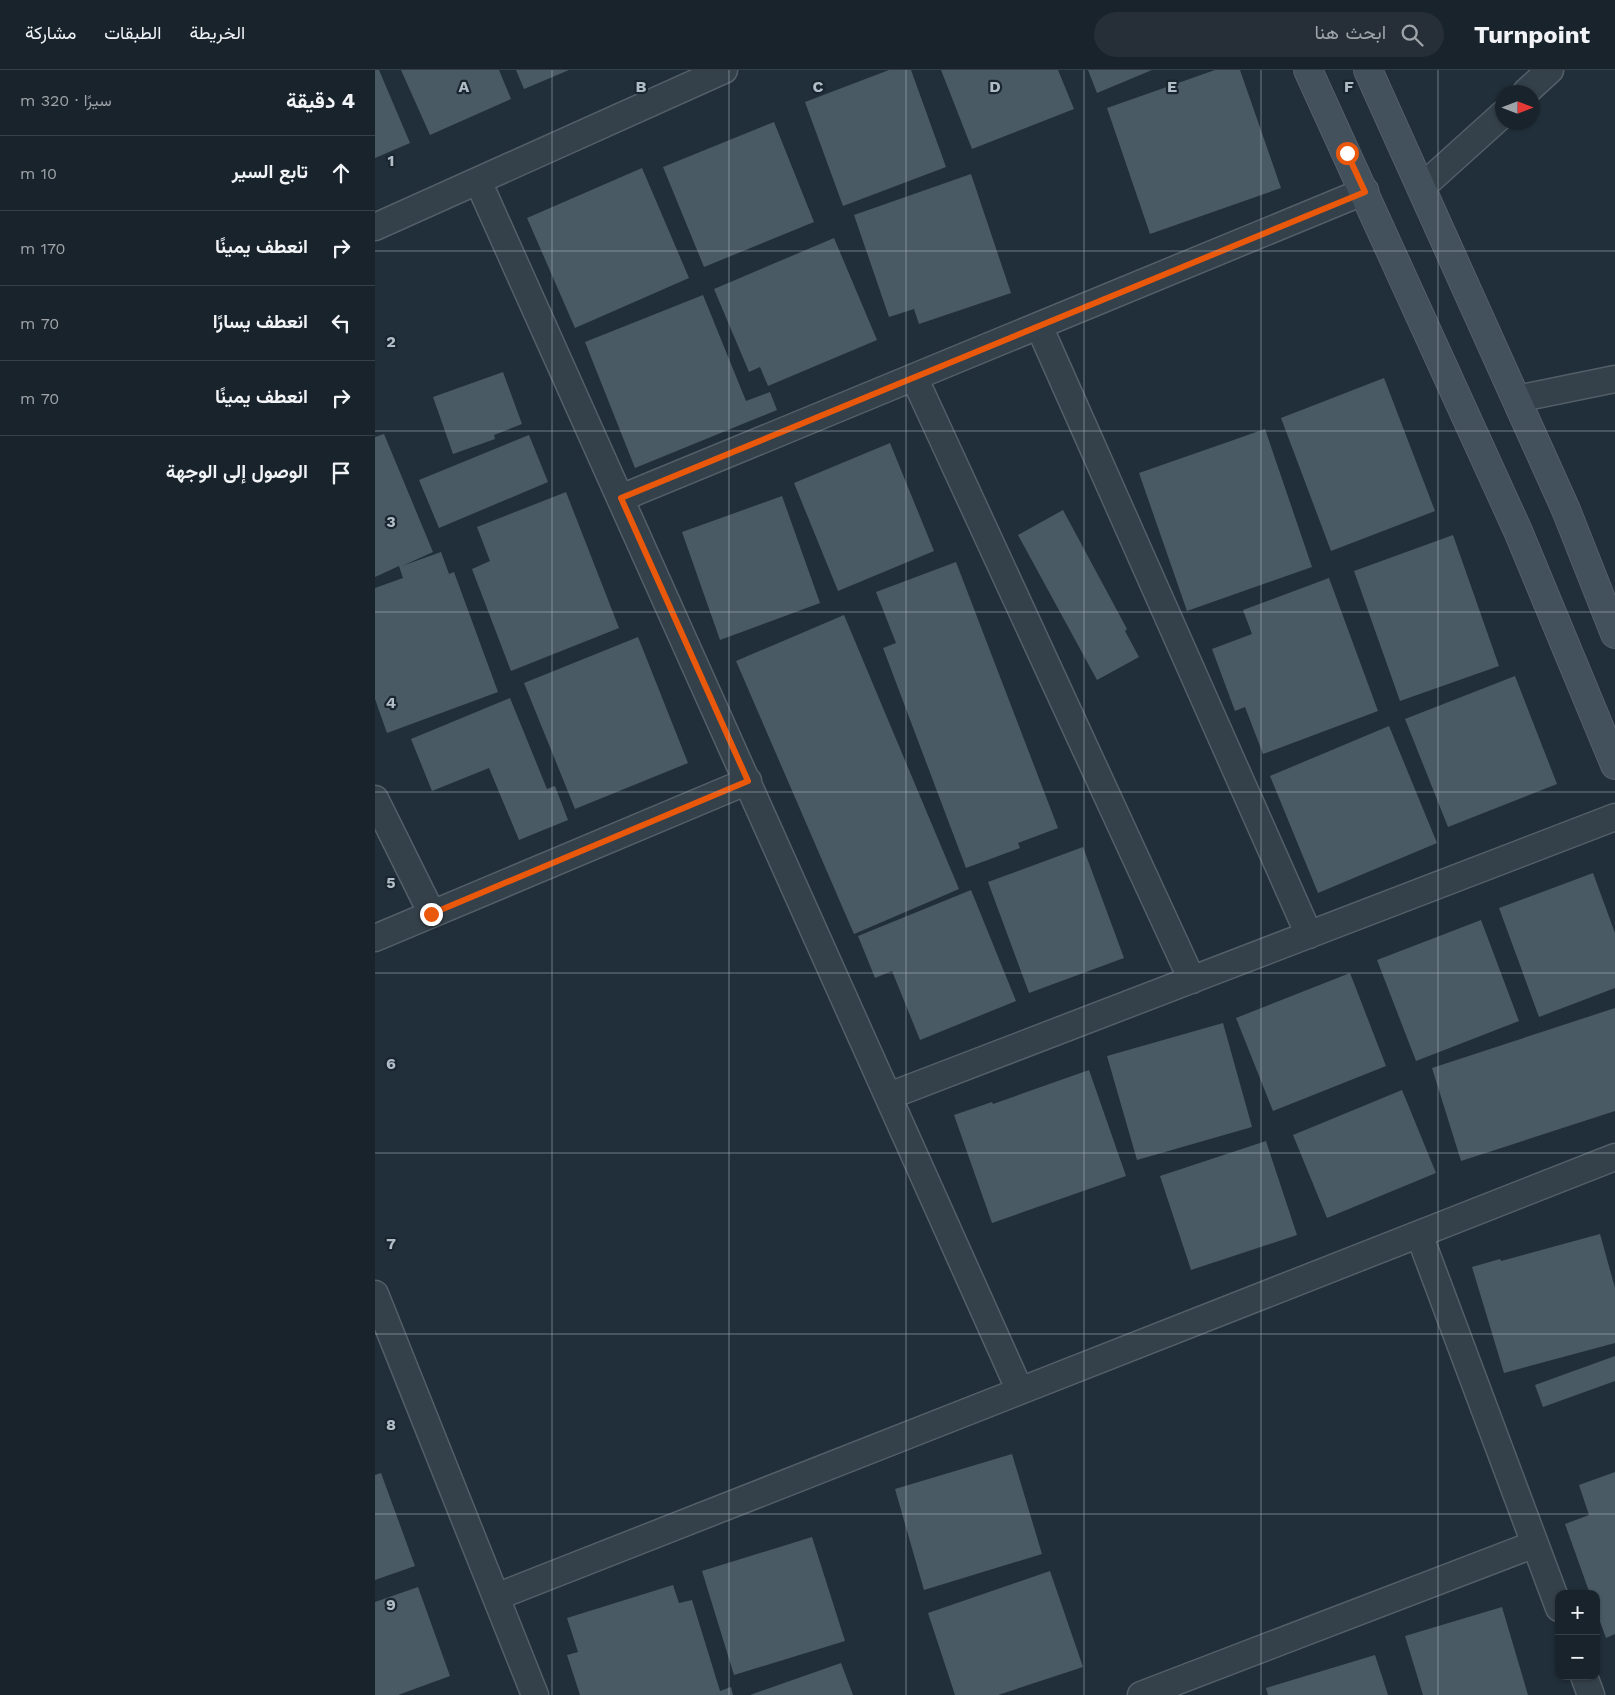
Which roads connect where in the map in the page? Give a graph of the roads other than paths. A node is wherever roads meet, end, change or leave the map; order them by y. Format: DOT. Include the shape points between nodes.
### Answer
graph roads {
  1 [pos="724,70"];
  2 [pos="1308,70"];
  3 [pos="1369,70"];
  4 [pos="1551,70"];
  5 [pos="1534,85"];
  6 [pos="1495,121"];
  7 [pos="478,181"];
  8 [pos="1422,187"];
  9 [pos="1365,192"];
  10 [pos="375,227"];
  11 [pos="1039,326"];
  12 [pos="914,377"];
  13 [pos="1615,380"];
  14 [pos="1517,399"];
  15 [pos="621,498"];
  16 [pos="1615,634"];
  17 [pos="1615,765"];
  18 [pos="748,781"];
  19 [pos="375,799"];
  20 [pos="1615,817"];
  21 [pos="431,914"];
  22 [pos="1309,934"];
  23 [pos="375,938"];
  24 [pos="1192,980"];
  25 [pos="889,1096"];
  26 [pos="1615,1156"];
  27 [pos="1419,1234"];
  28 [pos="378,1309"];
  29 [pos="1020,1391"];
  30 [pos="1535,1544"];
  31 [pos="496,1597"];
  32 [pos="1555,1597"];
  33 [pos="1585,1680"];
  34 [pos="535,1695"];
  35 [pos="1141,1695"];
  36 [pos="1591,1695"];
  1 -- 7 [label="street"];
  2 -- 9 [label="main road"];
  3 -- 8 [label="main road"];
  4 -- 5 [label="street"];
  6 -- 8 [label="street"];
  7 -- 10 [label="street"];
  7 -- 15 [label="street"];
  8 -- 14 [label="main road"];
  9 -- 11 [label="street"];
  9 -- 17 [label="main road" via="1518,532"];
  11 -- 12 [label="street"];
  11 -- 22 [label="street"];
  12 -- 15 [label="street"];
  12 -- 24 [label="street"];
  13 -- 14 [label="street"];
  14 -- 16 [label="main road" via="1566,510"];
  15 -- 18 [label="street"];
  18 -- 21 [label="street"];
  18 -- 25 [label="street"];
  19 -- 21 [label="street"];
  20 -- 22 [label="street"];
  21 -- 23 [label="street"];
  22 -- 24 [label="street"];
  24 -- 25 [label="street"];
  25 -- 29 [label="street"];
  26 -- 27 [label="street"];
  27 -- 29 [label="street"];
  27 -- 30 [label="street"];
  28 -- 31 [label="street"];
  29 -- 31 [label="street"];
  30 -- 32 [label="street"];
  30 -- 35 [label="street"];
  31 -- 34 [label="street"];
  33 -- 36 [label="street"];
}
